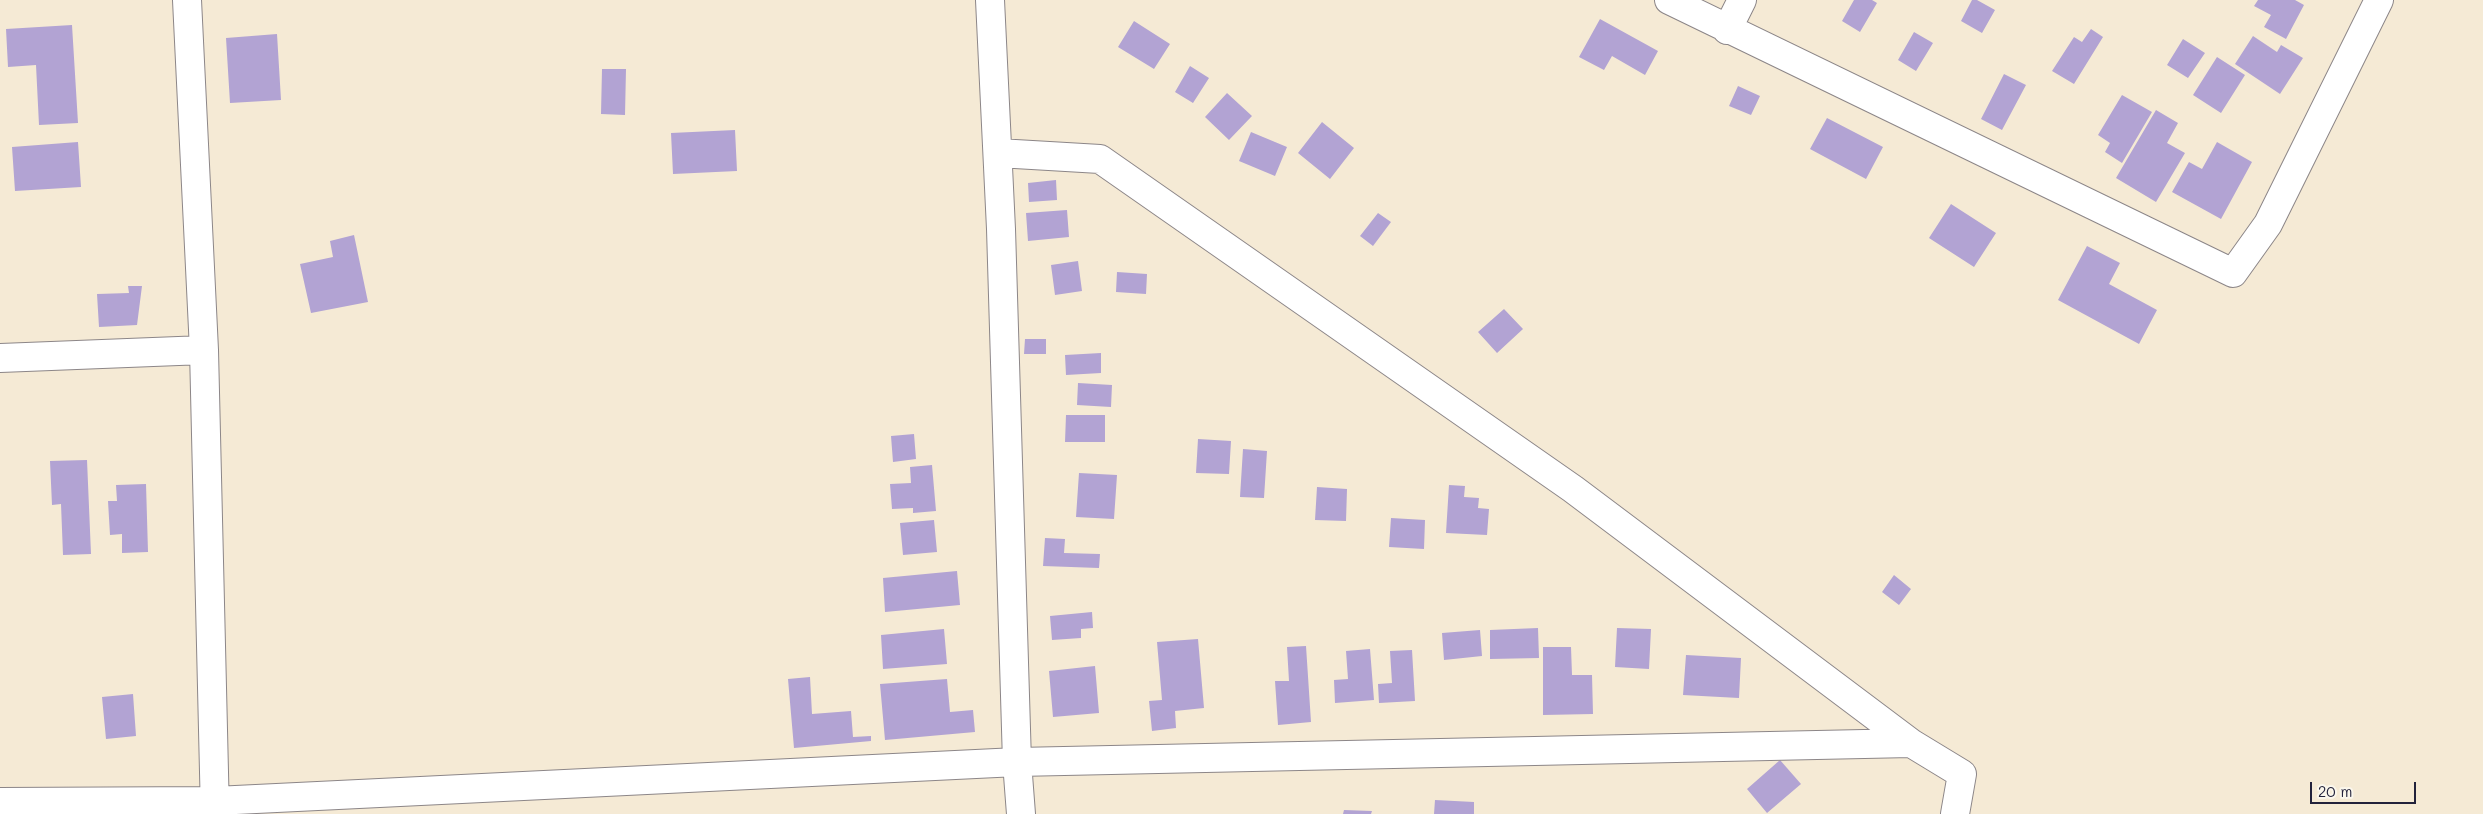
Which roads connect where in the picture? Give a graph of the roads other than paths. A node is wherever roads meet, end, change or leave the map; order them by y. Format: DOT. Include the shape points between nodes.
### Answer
graph roads {
  1 [pos="187,0"];
  2 [pos="990,0"];
  3 [pos="1669,0"];
  4 [pos="1742,0"];
  5 [pos="2379,0"];
  6 [pos="1727,30"];
  7 [pos="998,153"];
  8 [pos="204,350"];
  9 [pos="0,358"];
  10 [pos="1911,743"];
  11 [pos="1017,762"];
  12 [pos="0,802"];
  13 [pos="215,807"];
  14 [pos="1021,814"];
  15 [pos="1955,814"];
  1 -- 8 [label="street"];
  2 -- 7 [label="street"];
  3 -- 6 [label="street"];
  4 -- 6 [label="street"];
  5 -- 6 [label="street" via="2268,224 2233,273"];
  7 -- 10 [label="street" via="1100,159 1573,489"];
  7 -- 11 [label="street"];
  8 -- 9 [label="street"];
  8 -- 13 [label="street"];
  10 -- 11 [label="street"];
  10 -- 15 [label="street" via="1962,774"];
  11 -- 13 [label="street"];
  11 -- 14 [label="street"];
  12 -- 13 [label="street"];
}
